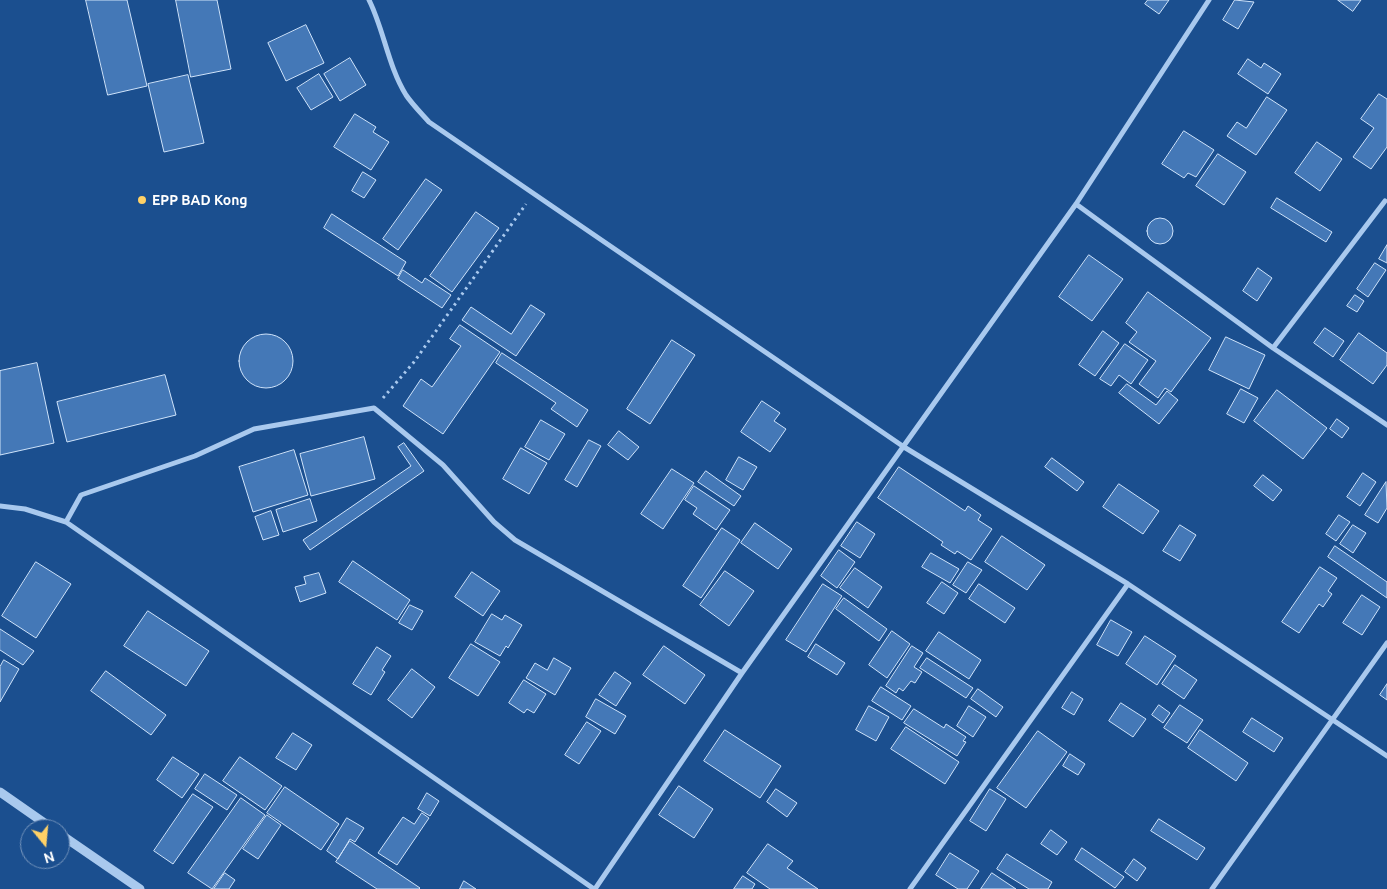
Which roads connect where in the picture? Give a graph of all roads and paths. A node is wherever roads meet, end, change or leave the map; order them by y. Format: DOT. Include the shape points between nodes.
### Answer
graph roads {
  1 [pos="369,0"];
  2 [pos="1209,0"];
  3 [pos="532,194"];
  4 [pos="1386,201"];
  5 [pos="1076,204"];
  6 [pos="1273,348"];
  7 [pos="374,408"];
  8 [pos="1387,425"];
  9 [pos="904,447"];
  10 [pos="0,506"];
  11 [pos="66,522"];
  12 [pos="1128,584"];
  13 [pos="1387,643"];
  14 [pos="742,673"];
  15 [pos="1331,719"];
  16 [pos="1387,756"];
  17 [pos="0,792"];
  18 [pos="39,819"];
  19 [pos="70,841"];
  20 [pos="140,889"];
  21 [pos="594,889"];
  22 [pos="910,889"];
  23 [pos="1212,889"];
  1 -- 3 [label="street" via="406,95 429,122"];
  2 -- 5 [label="street"];
  3 -- 7 [label="path" via="414,362"];
  3 -- 9 [label="street"];
  4 -- 6 [label="street"];
  5 -- 6 [label="street"];
  5 -- 9 [label="street"];
  6 -- 8 [label="street"];
  7 -- 11 [label="street" via="254,429 195,456 81,495"];
  7 -- 14 [label="street" via="443,466 515,540"];
  9 -- 12 [label="street"];
  9 -- 14 [label="street"];
  10 -- 11 [label="street" via="26,509"];
  11 -- 21 [label="street"];
  12 -- 15 [label="street"];
  12 -- 22 [label="street"];
  13 -- 15 [label="street"];
  14 -- 21 [label="street"];
  15 -- 16 [label="street"];
  15 -- 23 [label="street"];
  17 -- 18 [label="street"];
  19 -- 20 [label="street"];
}
